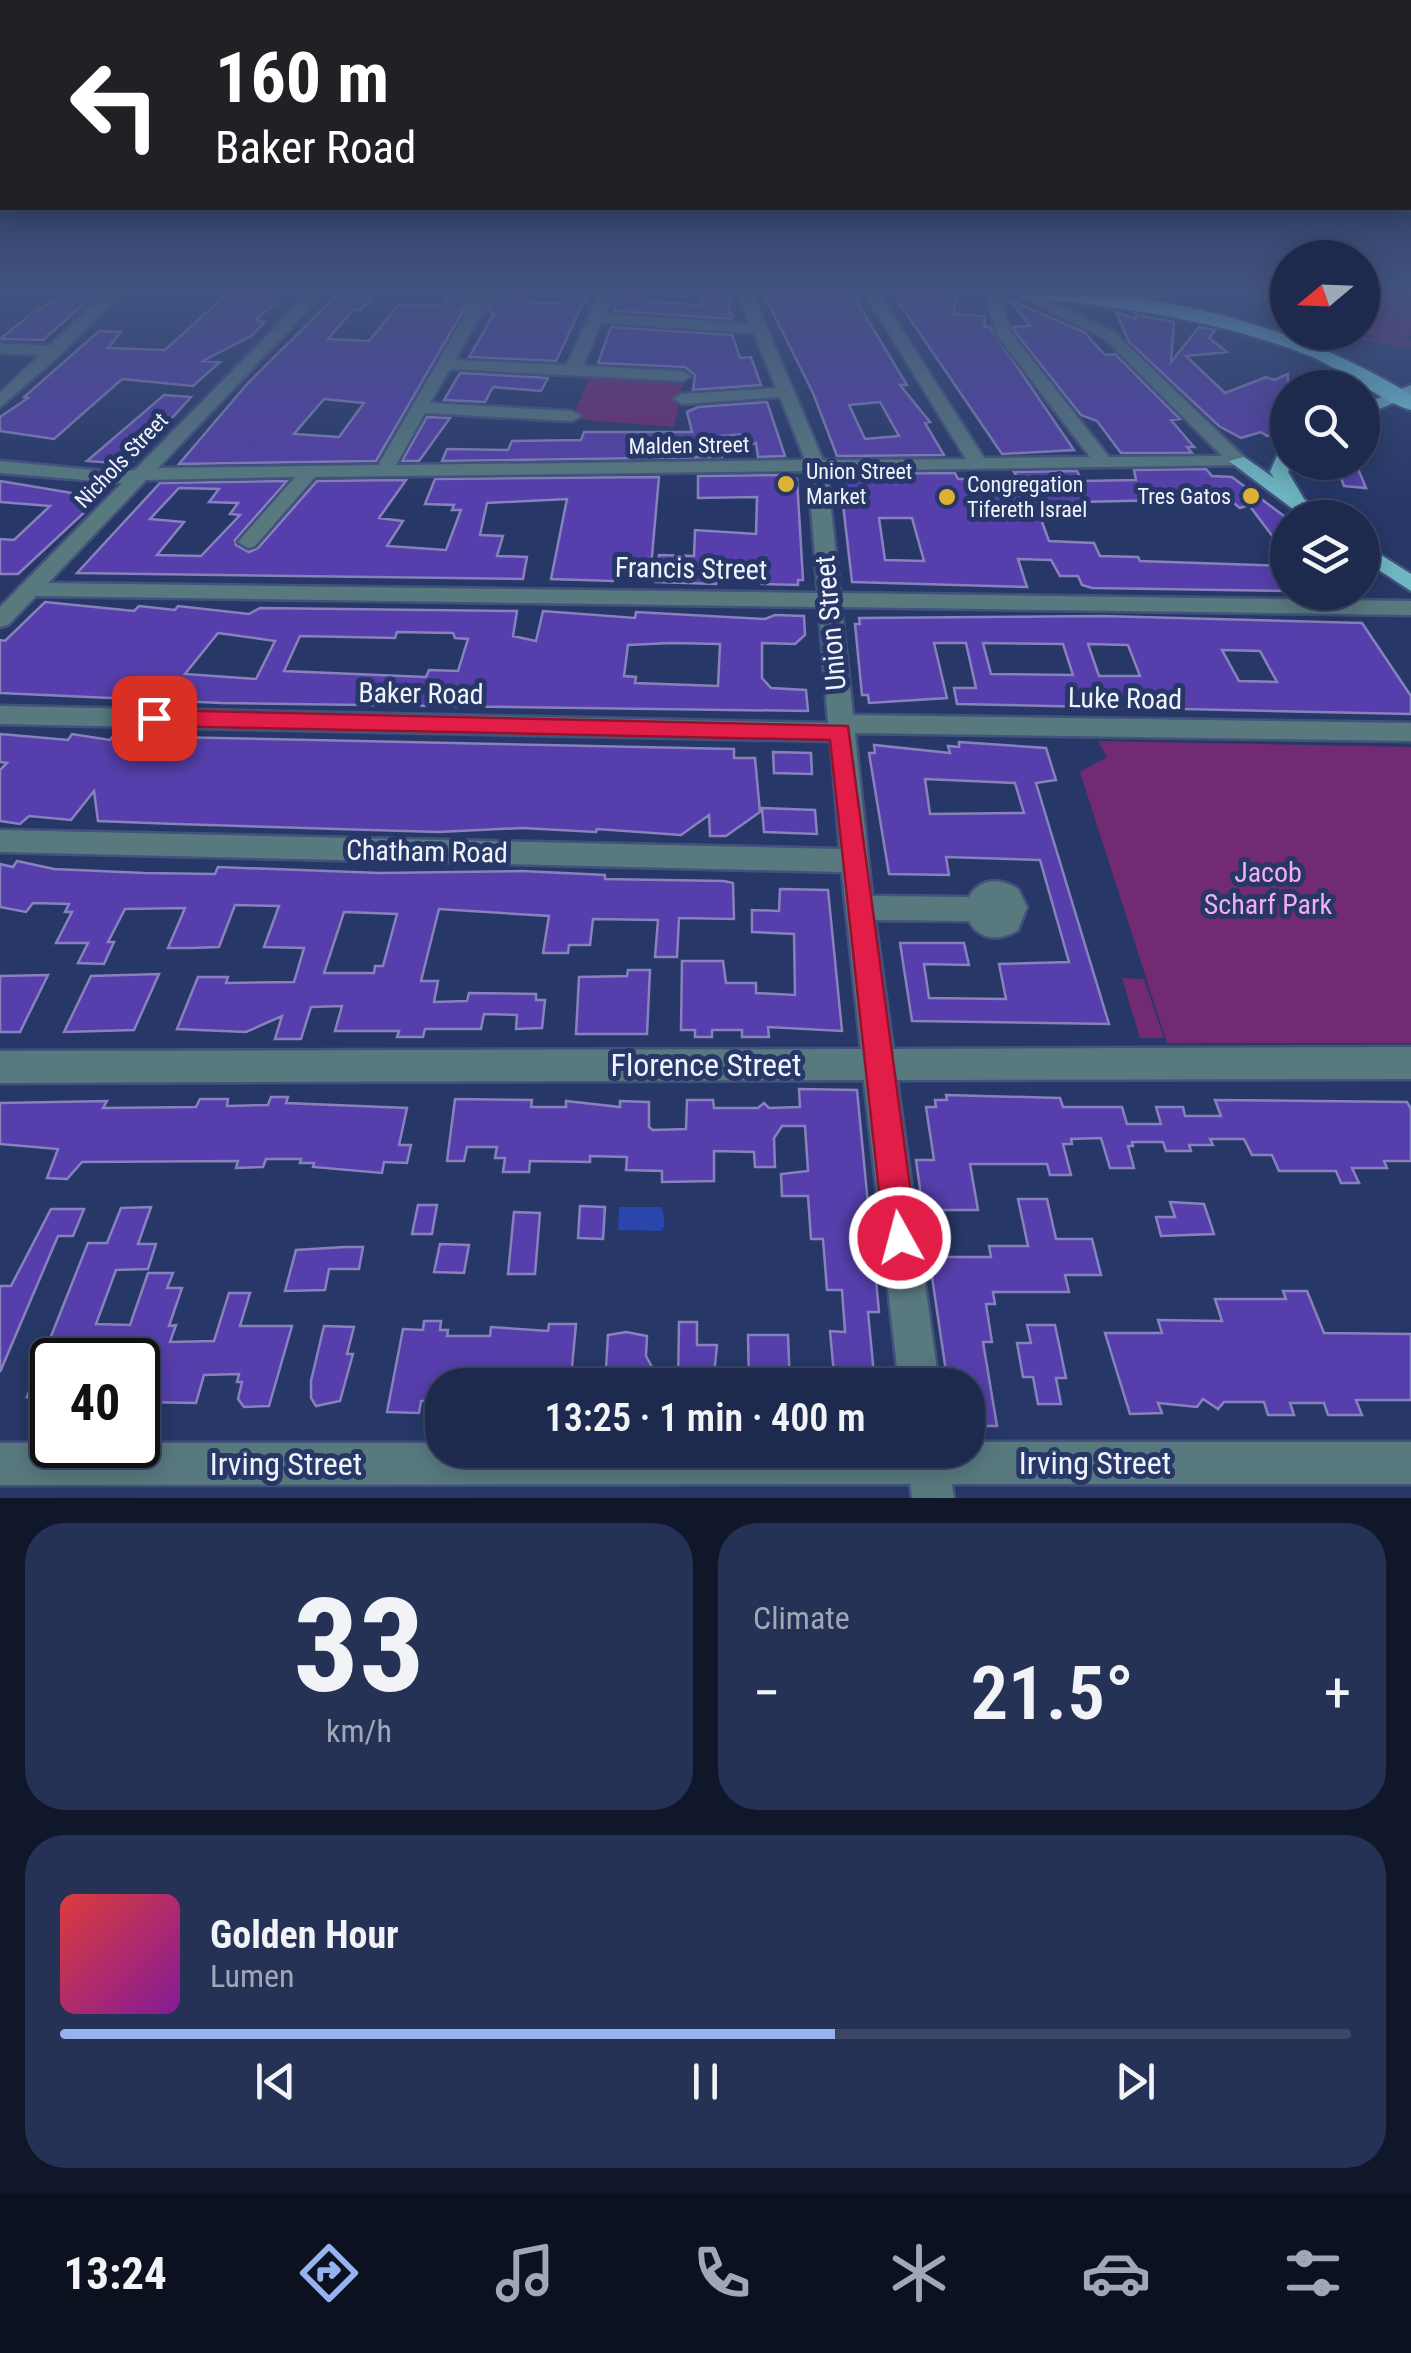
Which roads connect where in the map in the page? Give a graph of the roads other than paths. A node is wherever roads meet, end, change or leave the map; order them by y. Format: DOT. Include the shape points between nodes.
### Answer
graph roads {
  1 [pos="44,361"];
  2 [pos="250,361"];
  3 [pos="449,361"];
  4 [pos="577,361"];
  5 [pos="773,361"];
  6 [pos="914,361"];
  7 [pos="1025,361"];
  8 [pos="1137,361"];
  9 [pos="1337,361"];
  10 [pos="1349,361"];
  11 [pos="447,364"];
  12 [pos="573,371"];
  13 [pos="683,376"];
  14 [pos="786,392"];
  15 [pos="1408,393"];
  16 [pos="682,398"];
  17 [pos="0,402"];
  18 [pos="1380,405"];
  19 [pos="421,408"];
  20 [pos="572,416"];
  21 [pos="1270,453"];
  22 [pos="1238,461"];
  23 [pos="1105,464"];
  24 [pos="980,466"];
  25 [pos="0,467"];
  26 [pos="817,467"];
  27 [pos="384,470"];
  28 [pos="308,472"];
  29 [pos="140,476"];
  30 [pos="1282,480"];
  31 [pos="1293,500"];
  32 [pos="1301,500"];
  33 [pos="248,542"];
  34 [pos="1380,562"];
  35 [pos="1411,584"];
  36 [pos="30,589"];
  37 [pos="828,599"];
  38 [pos="1411,608"];
  39 [pos="0,620"];
  40 [pos="0,715"];
  41 [pos="840,728"];
  42 [pos="1411,732"];
  43 [pos="0,841"];
  44 [pos="854,861"];
  45 [pos="859,908"];
  46 [pos="978,908"];
  47 [pos="1411,1063"];
  48 [pos="878,1065"];
  49 [pos="0,1067"];
  50 [pos="917,1368"];
  51 [pos="1411,1463"];
  52 [pos="0,1464"];
  53 [pos="930,1470"];
  1 -- 17 [label="street"];
  2 -- 29 [label="street, Nichols Street"];
  3 -- 11 [label="street"];
  4 -- 12 [label="street"];
  5 -- 14 [label="street, Union Street"];
  6 -- 24 [label="street"];
  7 -- 23 [label="street"];
  8 -- 22 [label="street"];
  9 -- 15 [label="highway"];
  10 -- 15 [label="highway"];
  11 -- 12 [label="street"];
  11 -- 19 [label="street"];
  12 -- 13 [label="street"];
  14 -- 16 [label="street"];
  14 -- 26 [label="street, Union Street"];
  15 -- 18 [label="main road"];
  19 -- 20 [label="street"];
  19 -- 27 [label="street"];
  21 -- 22 [label="main road"];
  22 -- 23 [label="street, Malden Street"];
  22 -- 31 [label="main road"];
  23 -- 24 [label="street, Malden Street"];
  24 -- 26 [label="street, Malden Street"];
  25 -- 29 [label="street, Malden Street"];
  26 -- 27 [label="street, Malden Street"];
  26 -- 37 [label="street, Union Street"];
  27 -- 28 [label="street, Malden Street"];
  28 -- 29 [label="street, Malden Street"];
  28 -- 33 [label="street"];
  29 -- 36 [label="street, Nichols Street"];
  30 -- 32 [label="main road"];
  34 -- 35 [label="main road"];
  36 -- 37 [label="street, Francis Street"];
  36 -- 39 [label="street, Nichols Street"];
  37 -- 38 [label="street, Francis Street"];
  37 -- 41 [label="street, Union Street"];
  40 -- 41 [label="street, Baker Road"];
  41 -- 42 [label="street, Luke Road"];
  41 -- 44 [label="street, Union Street"];
  43 -- 44 [label="street, Chatham Road"];
  44 -- 45 [label="street, Union Street"];
  45 -- 46 [label="street"];
  45 -- 48 [label="street, Union Street"];
  47 -- 48 [label="street, Florence Street"];
  48 -- 49 [label="street, Florence Street"];
  48 -- 50 [label="street, Union Street"];
  51 -- 53 [label="street, Irving Street"];
  52 -- 53 [label="street, Irving Street"];
}
